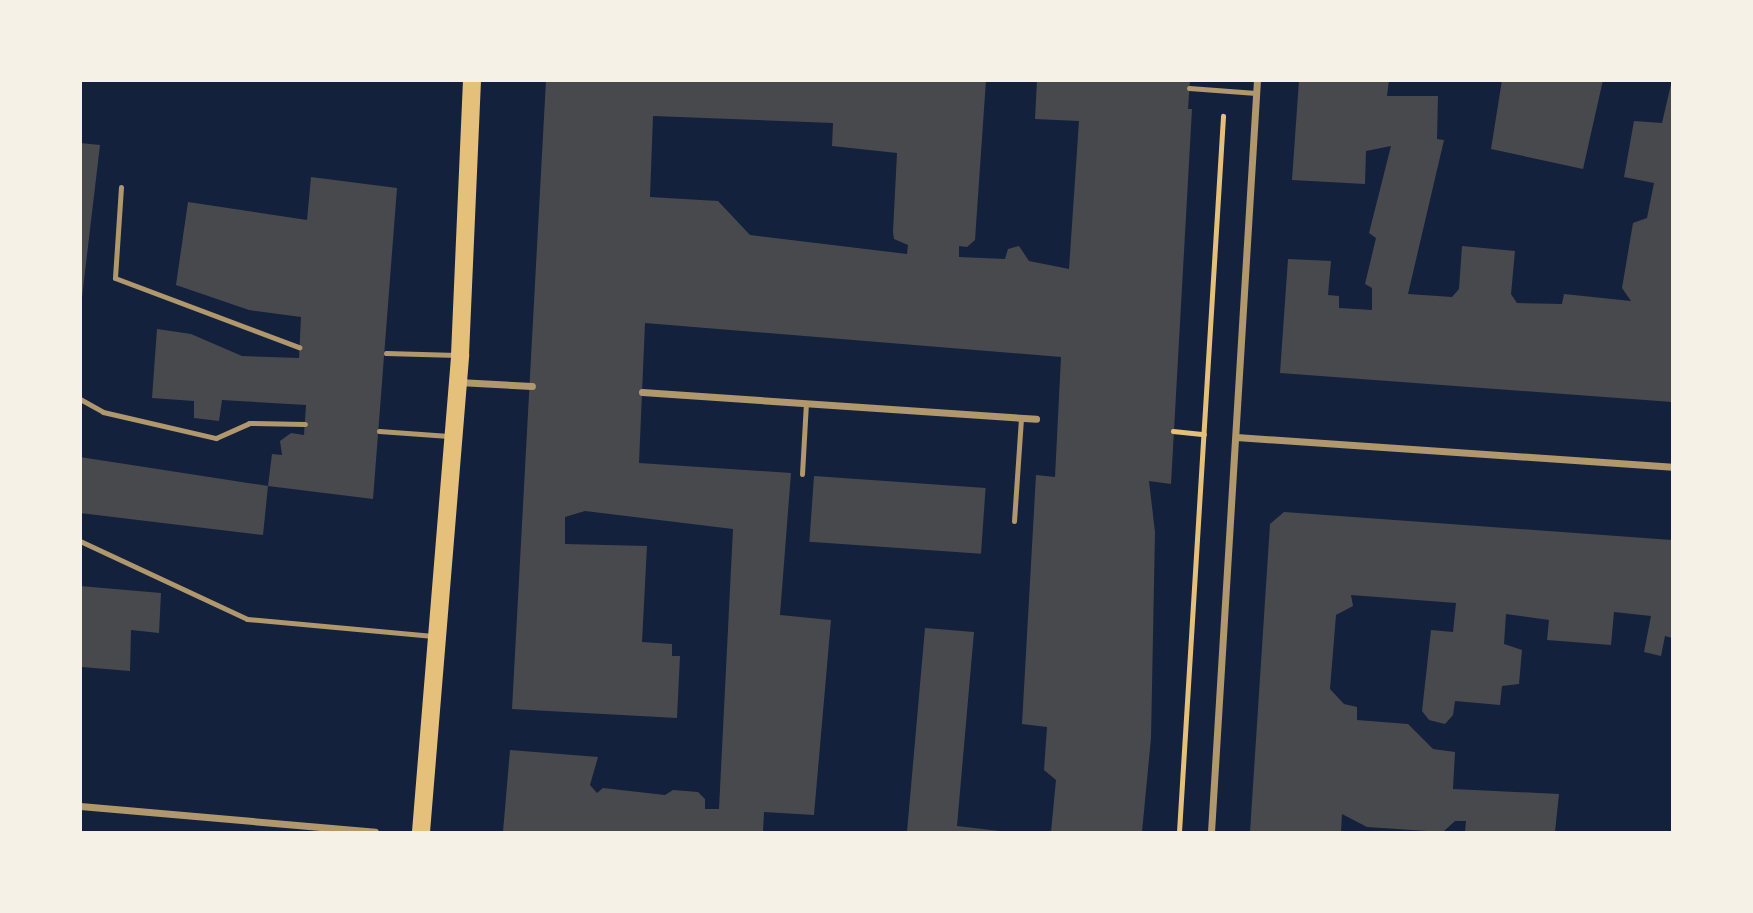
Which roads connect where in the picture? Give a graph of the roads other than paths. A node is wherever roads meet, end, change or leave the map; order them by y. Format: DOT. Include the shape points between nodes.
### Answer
graph roads {
  1 [pos="472,80"];
  2 [pos="1257,80"];
  3 [pos="1189,88"];
  4 [pos="1256,93"];
  5 [pos="121,187"];
  6 [pos="299,347"];
  7 [pos="386,353"];
  8 [pos="460,355"];
  9 [pos="457,382"];
  10 [pos="532,386"];
  11 [pos="642,392"];
  12 [pos="80,399"];
  13 [pos="806,403"];
  14 [pos="1021,418"];
  15 [pos="1036,419"];
  16 [pos="305,424"];
  17 [pos="379,432"];
  18 [pos="452,436"];
  19 [pos="1236,437"];
  20 [pos="1672,467"];
  21 [pos="802,474"];
  22 [pos="1014,522"];
  23 [pos="80,541"];
  24 [pos="436,636"];
  25 [pos="80,806"];
  26 [pos="375,832"];
  27 [pos="421,832"];
  28 [pos="1211,832"];
  1 -- 8 [label="main road"];
  2 -- 4 [label="street"];
  3 -- 4 [label="lane"];
  4 -- 19 [label="street"];
  5 -- 6 [label="lane" via="115,278"];
  7 -- 8 [label="lane"];
  8 -- 9 [label="main road"];
  9 -- 10 [label="street"];
  9 -- 18 [label="main road"];
  11 -- 13 [label="street"];
  12 -- 16 [label="lane" via="103,412 216,438 249,423"];
  13 -- 14 [label="street"];
  13 -- 21 [label="lane"];
  14 -- 15 [label="street"];
  14 -- 22 [label="lane"];
  17 -- 18 [label="lane"];
  18 -- 24 [label="main road"];
  19 -- 20 [label="street"];
  19 -- 28 [label="street"];
  23 -- 24 [label="lane" via="247,619"];
  24 -- 27 [label="main road"];
  25 -- 26 [label="street"];
}
